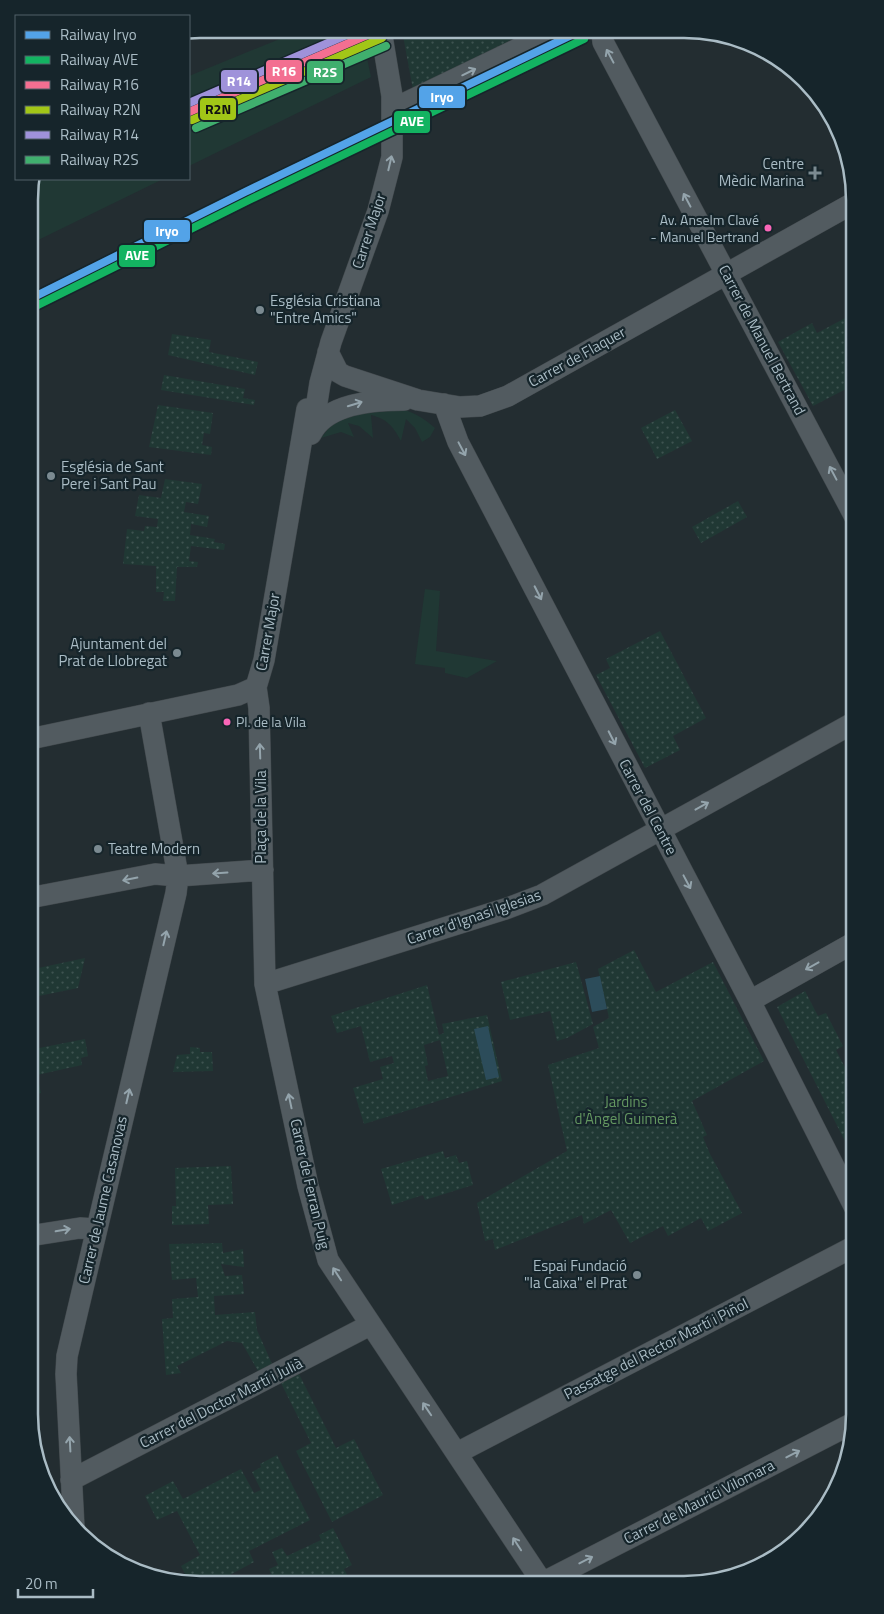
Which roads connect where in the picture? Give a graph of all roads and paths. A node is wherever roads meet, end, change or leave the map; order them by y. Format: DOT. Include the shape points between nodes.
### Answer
graph roads {
  1 [pos="382,38"];
  2 [pos="539,38"];
  3 [pos="603,38"];
  4 [pos="393,102"];
  5 [pos="846,207"];
  6 [pos="727,273"];
  7 [pos="328,352"];
  8 [pos="364,382"];
  9 [pos="319,393"];
  10 [pos="418,400"];
  11 [pos="444,404"];
  12 [pos="314,428"];
  13 [pos="298,459"];
  14 [pos="846,500"];
  15 [pos="256,687"];
  16 [pos="142,714"];
  17 [pos="846,727"];
  18 [pos="38,736"];
  19 [pos="660,830"];
  20 [pos="263,870"];
  21 [pos="178,876"];
  22 [pos="38,896"];
  23 [pos="846,947"];
  24 [pos="265,984"];
  25 [pos="750,1001"];
  26 [pos="846,1190"];
  27 [pos="96,1228"];
  28 [pos="38,1234"];
  29 [pos="846,1251"];
  30 [pos="370,1325"];
  31 [pos="846,1427"];
  32 [pos="457,1453"];
  33 [pos="72,1480"];
  34 [pos="69,1510"];
  35 [pos="537,1576"];
  36 [pos="557,1576"];
  1 -- 4 [label="street, Carrer Major"];
  4 -- 2 [label="street, one-way"];
  6 -- 3 [label="street, Carrer de Manuel Bertrand, one-way"];
  7 -- 4 [label="street, Carrer Major, one-way" via="378,211 392,157"];
  5 -- 6 [label="street, Carrer de Flaquer"];
  6 -- 11 [label="street, Carrer de Flaquer" via="508,396 480,406"];
  14 -- 6 [label="street, Carrer de Manuel Bertrand, one-way"];
  7 -- 8 [label="street" via="338,372"];
  7 -- 9 [label="street, Carrer Major"];
  8 -- 9 [label="street" via="340,383"];
  8 -- 10 [label="street"];
  9 -- 12 [label="street, Carrer Major"];
  9 -- 13 [label="street, Carrer Major" via="312,399 304,419"];
  10 -- 11 [label="street, Carrer de Flaquer"];
  12 -- 10 [label="street, one-way" via="350,405 367,401"];
  11 -- 19 [label="street, Carrer del Centre, one-way" via="458,442"];
  12 -- 13 [label="street"];
  13 -- 15 [label="street, Carrer Major" via="264,660"];
  15 -- 16 [label="street" via="238,695"];
  20 -- 15 [label="street, Plaça de la Vila, one-way"];
  16 -- 18 [label="street"];
  16 -- 21 [label="street"];
  19 -- 17 [label="street, Carrer d'Ignasi Iglesias, one-way"];
  19 -- 24 [label="street, Carrer d'Ignasi Iglesias" via="542,895"];
  19 -- 25 [label="street, Carrer del Centre, one-way"];
  20 -- 21 [label="street, Plaça de la Vila, one-way"];
  20 -- 24 [label="street, Carrer de Ferran Puig"];
  21 -- 22 [label="street, Plaça de la Vila, one-way" via="155,874"];
  27 -- 21 [label="street, Carrer de Jaume Casanovas, one-way"];
  23 -- 25 [label="street, one-way"];
  30 -- 24 [label="street, Carrer de Ferran Puig, one-way" via="328,1260 308,1186"];
  25 -- 26 [label="street, Carrer del Centre"];
  28 -- 27 [label="street, one-way"];
  33 -- 27 [label="street, Carrer de Jaume Casanovas, one-way" via="67,1356"];
  29 -- 32 [label="street, Passatge del Rector Martí i Piñol"];
  32 -- 30 [label="street, Carrer de Ferran Puig, one-way"];
  30 -- 33 [label="street, Carrer del Doctor Martí i Julià"];
  36 -- 31 [label="street, Carrer de Maurici Vilomara, one-way"];
  35 -- 32 [label="street, Carrer de Ferran Puig, one-way"];
  33 -- 34 [label="street, Carrer de Jaume Casanovas"];
}
